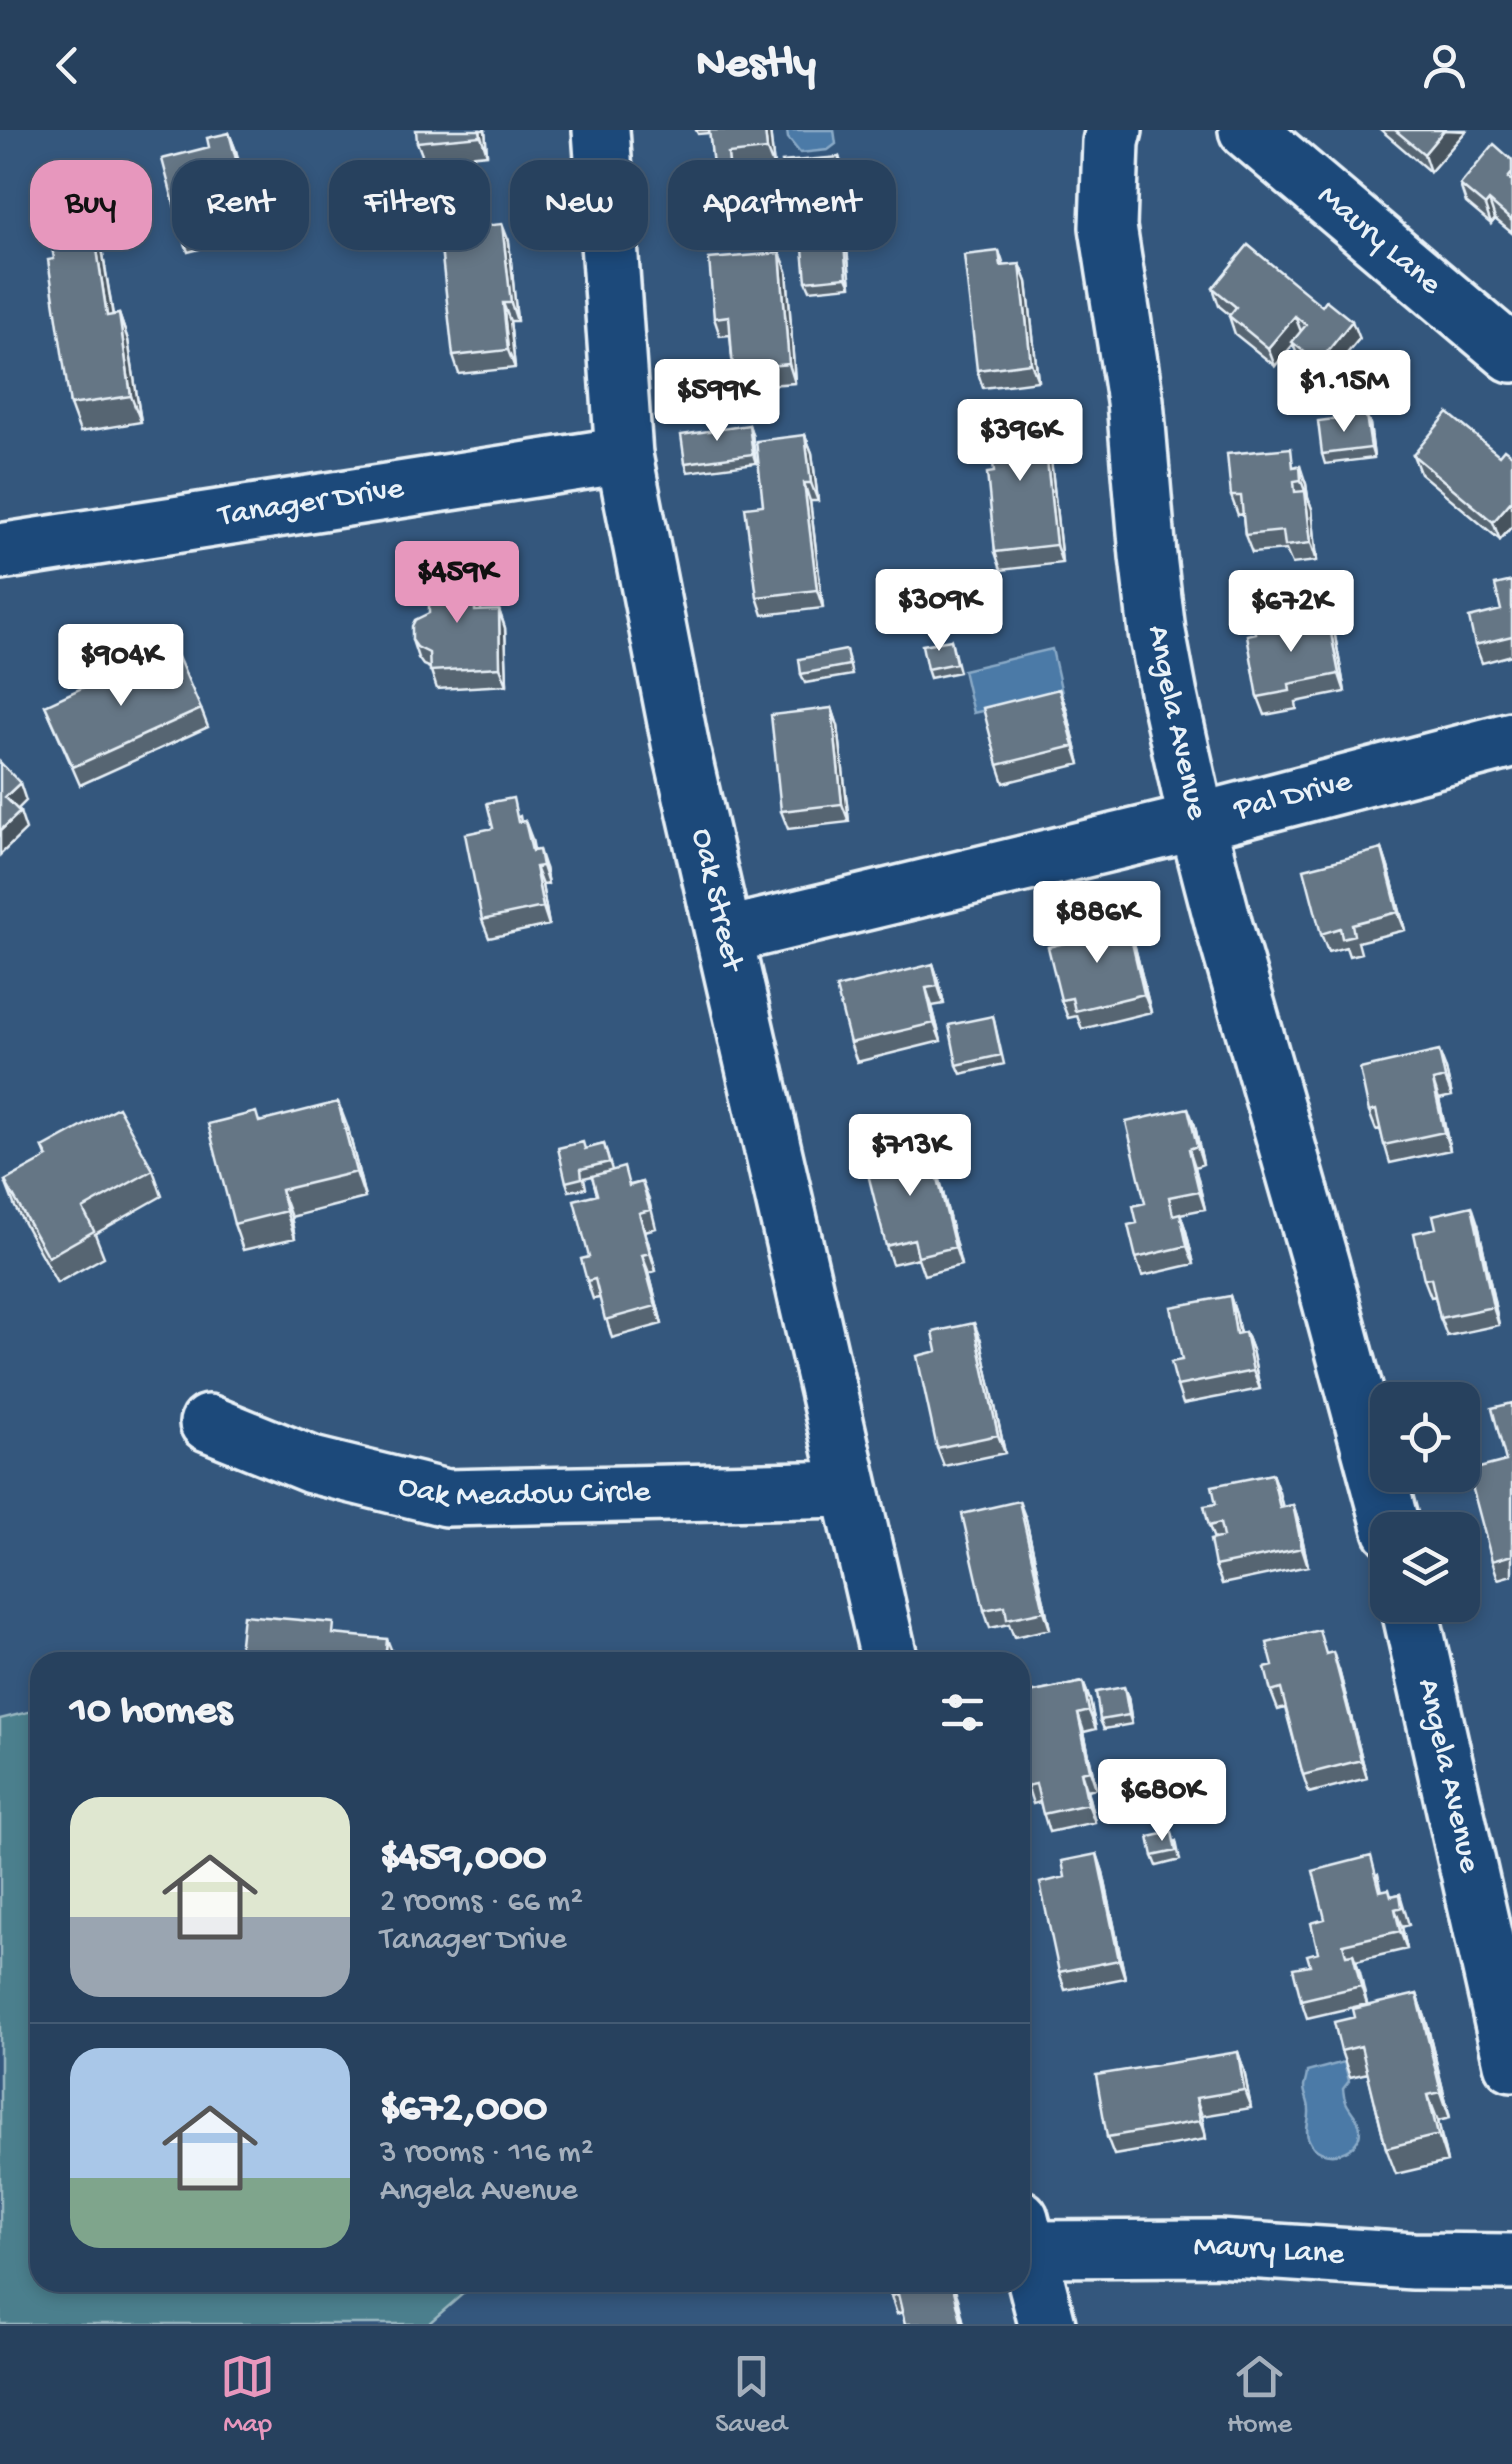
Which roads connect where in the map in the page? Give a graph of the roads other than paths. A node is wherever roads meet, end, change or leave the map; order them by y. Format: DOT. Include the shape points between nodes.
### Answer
graph roads {
  1 [pos="601,130"];
  2 [pos="1114,130"];
  3 [pos="1248,130"];
  4 [pos="1512,354"];
  5 [pos="624,455"];
  6 [pos="0,552"];
  7 [pos="1512,740"];
  8 [pos="1197,822"];
  9 [pos="725,936"];
  10 [pos="208,1423"];
  11 [pos="849,1488"];
  12 [pos="1387,1512"];
  13 [pos="1413,1622"];
  14 [pos="888,1652"];
  15 [pos="1512,2063"];
  16 [pos="1030,2234"];
  17 [pos="1030,2257"];
  18 [pos="1512,2262"];
  19 [pos="1047,2324"];
  1 -- 5 [label="street, Oak Street"];
  2 -- 8 [label="street, Angela Avenue" via="1108,227 1135,401 1158,632"];
  3 -- 4 [label="street, Maury Lane"];
  5 -- 6 [label="street, Tanager Drive"];
  5 -- 9 [label="street, Oak Street"];
  7 -- 8 [label="street, Pal Drive"];
  8 -- 9 [label="street, Pal Drive"];
  8 -- 12 [label="street, Angela Avenue"];
  9 -- 11 [label="street, Oak Street"];
  10 -- 11 [label="street, Oak Meadow Circle" via="312,1465 446,1498"];
  11 -- 14 [label="street, Oak Street"];
  13 -- 15 [label="street, Angela Avenue"];
  16 -- 18 [label="street, Maury Lane"];
  17 -- 19 [label="street"];
}
